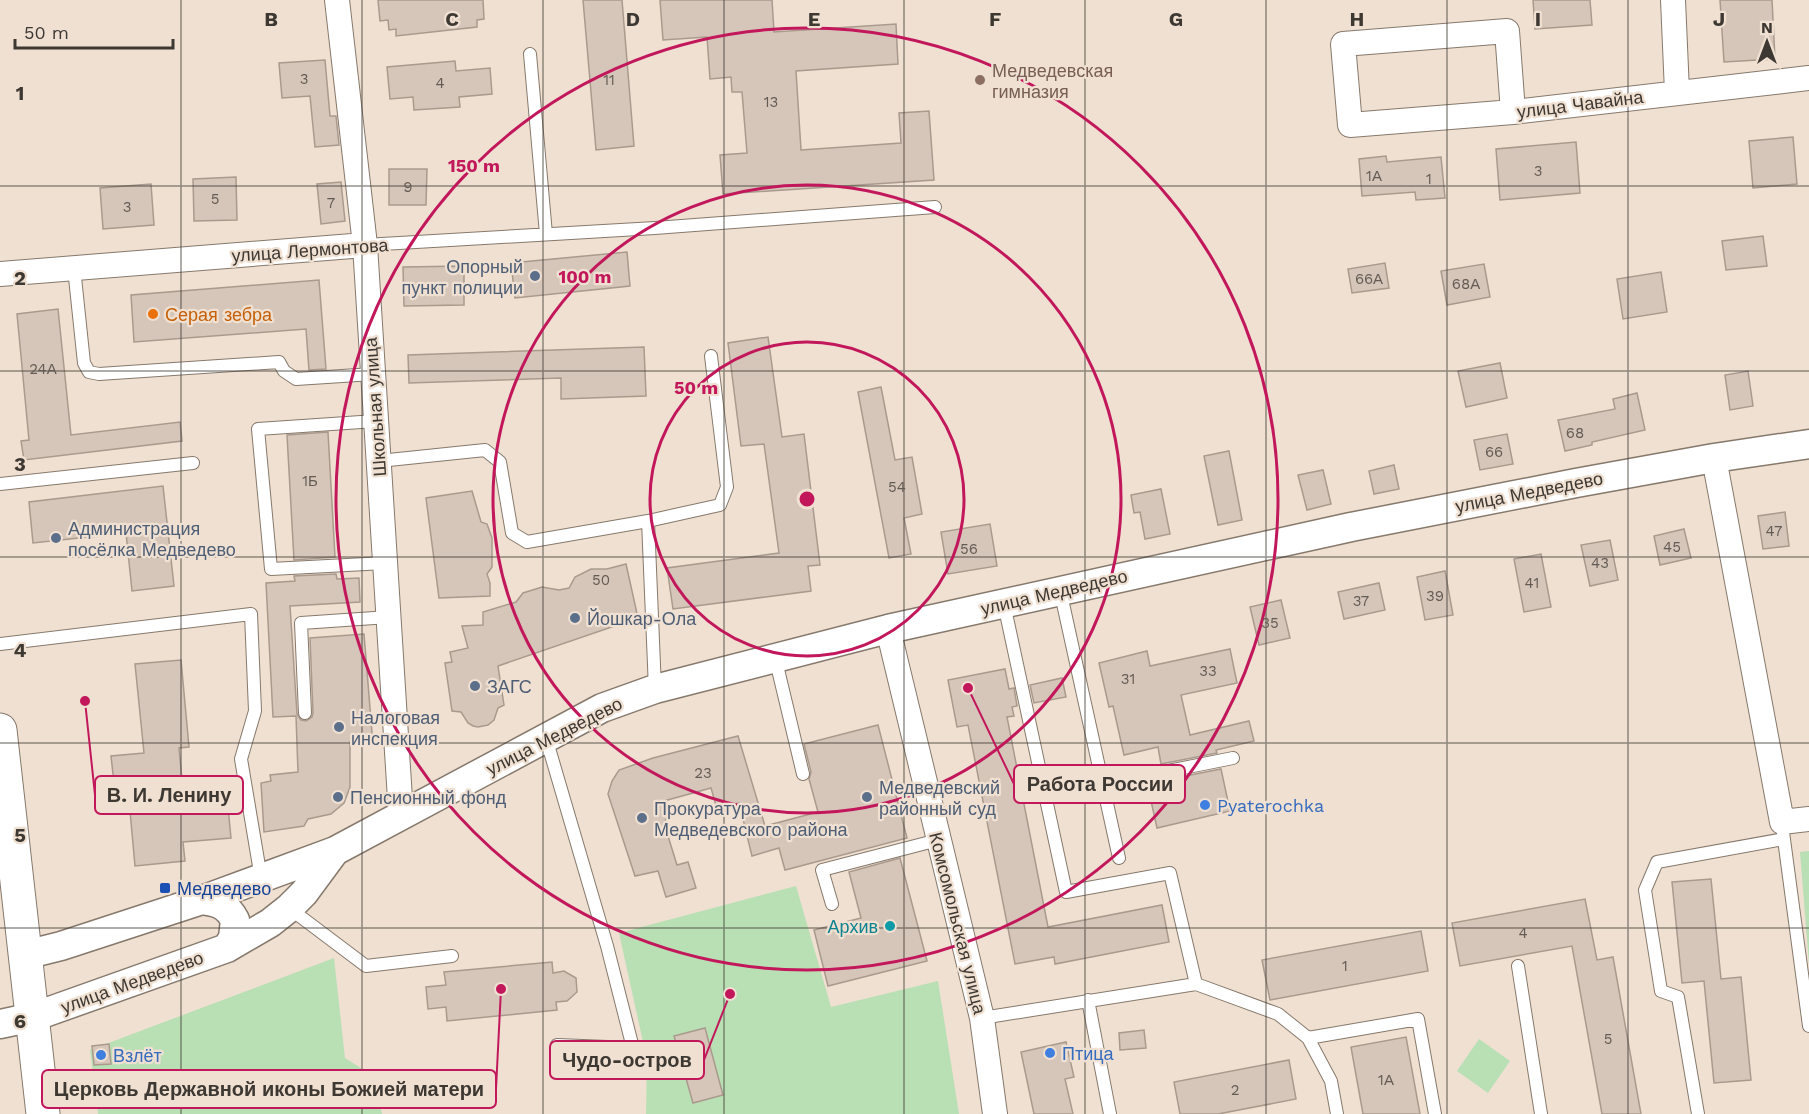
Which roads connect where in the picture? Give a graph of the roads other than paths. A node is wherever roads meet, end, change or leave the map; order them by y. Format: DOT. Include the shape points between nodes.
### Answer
graph roads {
  1 [pos="337,0"];
  2 [pos="1673,0"];
  3 [pos="530,54"];
  4 [pos="1809,78"];
  5 [pos="1677,93"];
  6 [pos="1513,112"];
  7 [pos="935,207"];
  8 [pos="546,234"];
  9 [pos="365,246"];
  10 [pos="74,267"];
  11 [pos="0,274"];
  12 [pos="711,356"];
  13 [pos="373,374"];
  14 [pos="376,421"];
  15 [pos="1809,444"];
  16 [pos="1714,458"];
  17 [pos="379,461"];
  18 [pos="193,463"];
  19 [pos="0,484"];
  20 [pos="648,521"];
  21 [pos="386,563"];
  22 [pos="1060,590"];
  23 [pos="1005,604"];
  24 [pos="389,616"];
  25 [pos="888,629"];
  26 [pos="0,644"];
  27 [pos="775,657"];
  28 [pos="655,689"];
  29 [pos="305,713"];
  30 [pos="0,730"];
  31 [pos="546,738"];
  32 [pos="1233,758"];
  33 [pos="803,774"];
  34 [pos="1103,784"];
  35 [pos="401,815"];
  36 [pos="1809,819"];
  37 [pos="1783,831"];
  38 [pos="938,840"];
  39 [pos="6,841"];
  40 [pos="335,851"];
  41 [pos="1119,858"];
  42 [pos="261,878"];
  43 [pos="202,900"];
  44 [pos="832,904"];
  45 [pos="289,908"];
  46 [pos="227,948"];
  47 [pos="25,955"];
  48 [pos="452,956"];
  49 [pos="1518,966"];
  50 [pos="1196,984"];
  51 [pos="1088,1000"];
  52 [pos="33,1017"];
  53 [pos="982,1018"];
  54 [pos="0,1024"];
  55 [pos="1809,1026"];
  56 [pos="1308,1038"];
  57 [pos="557,1045"];
  58 [pos="43,1114"];
  59 [pos="995,1114"];
  60 [pos="1110,1114"];
  61 [pos="1337,1114"];
  62 [pos="1435,1114"];
  63 [pos="1541,1114"];
  64 [pos="1698,1114"];
  1 -- 9 [label="street, Школьная улица"];
  2 -- 5 [label="street"];
  3 -- 8 [label="lane"];
  4 -- 5 [label="street, улица Чавайна"];
  5 -- 6 [label="street, улица Чавайна"];
  6 -- 6 [label="street, улица Чавайна" via="1507,31 1343,44 1350,125"];
  7 -- 8 [label="lane, улица Лермонтова"];
  8 -- 9 [label="lane, улица Лермонтова"];
  9 -- 10 [label="street, улица Лермонтова"];
  9 -- 13 [label="street, Школьная улица"];
  10 -- 11 [label="street, улица Лермонтова"];
  10 -- 13 [label="lane" via="84,363 89,372 279,362 296,379"];
  12 -- 20 [label="lane" via="727,487 720,505"];
  13 -- 14 [label="street, Школьная улица"];
  14 -- 17 [label="street, Школьная улица"];
  14 -- 21 [label="lane" via="258,429 271,569"];
  15 -- 16 [label="street, улица Медведево"];
  16 -- 22 [label="street, улица Медведево" via="1351,527"];
  16 -- 37 [label="street"];
  17 -- 20 [label="lane" via="485,450 500,462 512,533 527,542"];
  17 -- 21 [label="street, Школьная улица"];
  18 -- 19 [label="lane"];
  20 -- 28 [label="lane"];
  21 -- 24 [label="street, Школьная улица"];
  22 -- 23 [label="street, улица Медведево"];
  22 -- 34 [label="lane"];
  23 -- 25 [label="street, улица Медведево"];
  23 -- 50 [label="lane" via="1066,892 1170,873"];
  24 -- 29 [label="lane" via="301,623"];
  24 -- 35 [label="street, Школьная улица"];
  25 -- 27 [label="street, улица Медведево"];
  25 -- 38 [label="street, Комсомольская улица"];
  26 -- 42 [label="lane" via="251,614 255,711 241,759"];
  27 -- 28 [label="street, улица Медведево"];
  27 -- 33 [label="lane"];
  28 -- 31 [label="street, улица Медведево" via="602,708"];
  30 -- 39 [label="main road"];
  31 -- 35 [label="street, улица Медведево"];
  31 -- 57 [label="lane" via="633,1048"];
  32 -- 34 [label="lane"];
  34 -- 41 [label="lane"];
  35 -- 40 [label="street, улица Медведево"];
  36 -- 37 [label="street"];
  37 -- 55 [label="lane"];
  37 -- 64 [label="lane" via="1657,862 1645,890 1661,991 1678,997"];
  38 -- 44 [label="lane" via="822,870"];
  38 -- 53 [label="street, Комсомольская улица"];
  39 -- 47 [label="main road"];
  40 -- 42 [label="street, улица Медведево"];
  40 -- 45 [label="street, улица Медведево"];
  42 -- 43 [label="street, улица Медведево"];
  43 -- 46 [label="street" via="224,905 235,920 233,938"];
  43 -- 47 [label="street, улица Медведево"];
  45 -- 46 [label="street, улица Медведево"];
  45 -- 48 [label="lane" via="366,966"];
  46 -- 52 [label="street, улица Медведево"];
  47 -- 52 [label="main road"];
  49 -- 63 [label="lane"];
  50 -- 51 [label="lane"];
  50 -- 56 [label="lane" via="1278,1014"];
  51 -- 53 [label="lane"];
  51 -- 60 [label="lane"];
  52 -- 54 [label="street, улица Медведево"];
  52 -- 58 [label="main road"];
  53 -- 59 [label="street, Комсомольская улица"];
  56 -- 61 [label="lane" via="1331,1081"];
  56 -- 62 [label="lane" via="1418,1019"];
}
